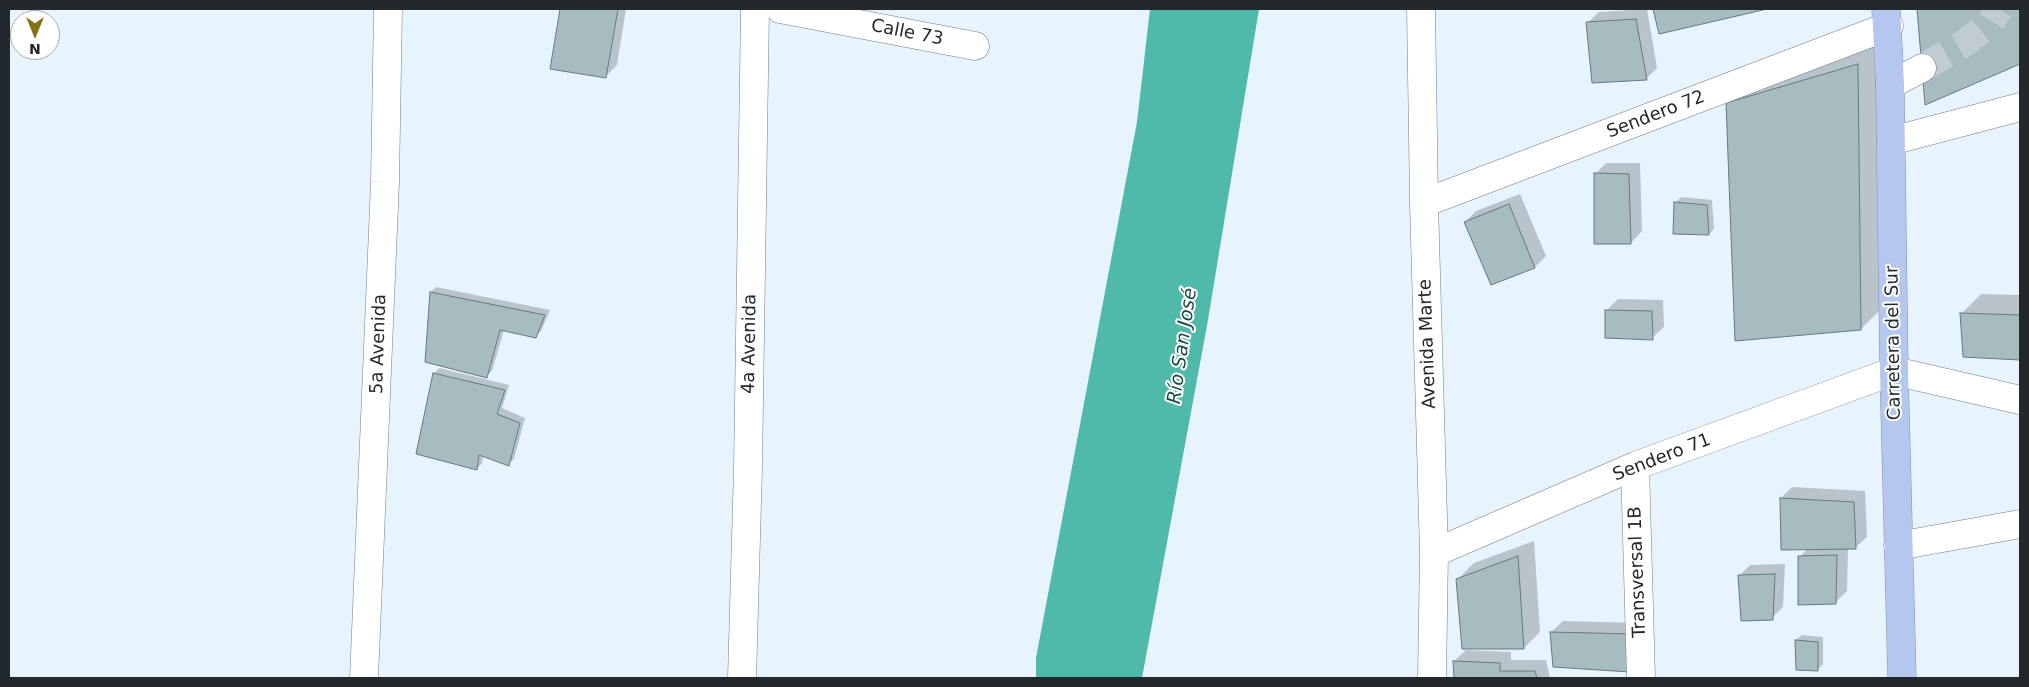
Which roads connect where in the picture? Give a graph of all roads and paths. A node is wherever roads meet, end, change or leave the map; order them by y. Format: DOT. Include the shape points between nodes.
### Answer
graph roads {
  1 [pos="388,9"];
  2 [pos="755,9"];
  3 [pos="780,9"];
  4 [pos="1421,9"];
  5 [pos="1888,18"];
  6 [pos="975,46"];
  7 [pos="1922,68"];
  8 [pos="1890,85"];
  9 [pos="2020,107"];
  10 [pos="1891,141"];
  11 [pos="1424,203"];
  12 [pos="1894,371"];
  13 [pos="2020,400"];
  14 [pos="1635,466"];
  15 [pos="2020,524"];
  16 [pos="1898,546"];
  17 [pos="1434,553"];
  18 [pos="364,678"];
  19 [pos="742,678"];
  20 [pos="1432,678"];
  21 [pos="1641,678"];
  22 [pos="1902,678"];
  1 -- 18 [label="street, 5a Avenida" via="385,182"];
  2 -- 19 [label="street, 4a Avenida"];
  3 -- 6 [label="street, Calle 73"];
  4 -- 11 [label="street, Avenida Marte"];
  5 -- 8 [label="highway, Carretera del Sur"];
  5 -- 11 [label="street, Sendero 72"];
  7 -- 8 [label="street"];
  8 -- 10 [label="highway, Carretera del Sur"];
  9 -- 10 [label="street"];
  10 -- 12 [label="highway, Carretera del Sur"];
  11 -- 17 [label="street, Avenida Marte"];
  12 -- 13 [label="street"];
  12 -- 14 [label="street, Sendero 71"];
  12 -- 16 [label="highway, Carretera del Sur"];
  14 -- 17 [label="street, Sendero 71"];
  14 -- 21 [label="street, Transversal 1B"];
  15 -- 16 [label="street"];
  16 -- 22 [label="highway, Carretera del Sur"];
  17 -- 20 [label="street, Avenida Marte"];
}
